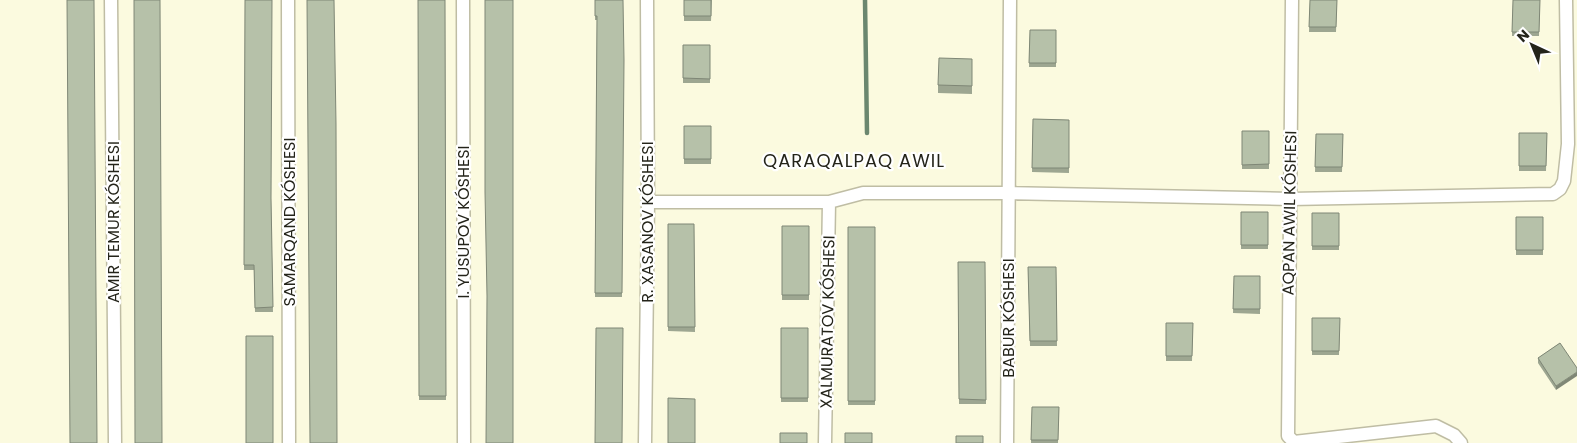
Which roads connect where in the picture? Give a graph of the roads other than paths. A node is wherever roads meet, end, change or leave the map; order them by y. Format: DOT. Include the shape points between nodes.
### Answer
graph roads {
  1 [pos="111,0"];
  2 [pos="288,0"];
  3 [pos="463,0"];
  4 [pos="647,0"];
  5 [pos="1010,0"];
  6 [pos="1292,0"];
  7 [pos="1566,0"];
  8 [pos="1009,192"];
  9 [pos="1290,199"];
  10 [pos="648,202"];
  11 [pos="829,202"];
  12 [pos="115,443"];
  13 [pos="289,443"];
  14 [pos="464,443"];
  15 [pos="645,443"];
  16 [pos="825,443"];
  17 [pos="1007,443"];
  18 [pos="1461,443"];
  1 -- 12 [label="street, AMIR TEMUR KÓSHESI"];
  2 -- 13 [label="street, SAMARQAND KÓSHESI"];
  3 -- 14 [label="street, I. YUSUPOV KÓSHESI"];
  4 -- 10 [label="street, R. XASANOV KÓSHESI"];
  5 -- 8 [label="street, BABUR KÓSHESI"];
  6 -- 9 [label="street"];
  7 -- 9 [label="street" via="1568,144 1564,181 1560,189 1553,194"];
  8 -- 9 [label="street"];
  8 -- 11 [label="street" via="863,194"];
  8 -- 17 [label="street, BABUR KÓSHESI"];
  9 -- 18 [label="street" via="1288,436 1294,442 1436,426 1454,434"];
  10 -- 11 [label="street"];
  10 -- 15 [label="street, R. XASANOV KÓSHESI"];
  11 -- 16 [label="street, XALMURATOV KÓSHESI"];
}
